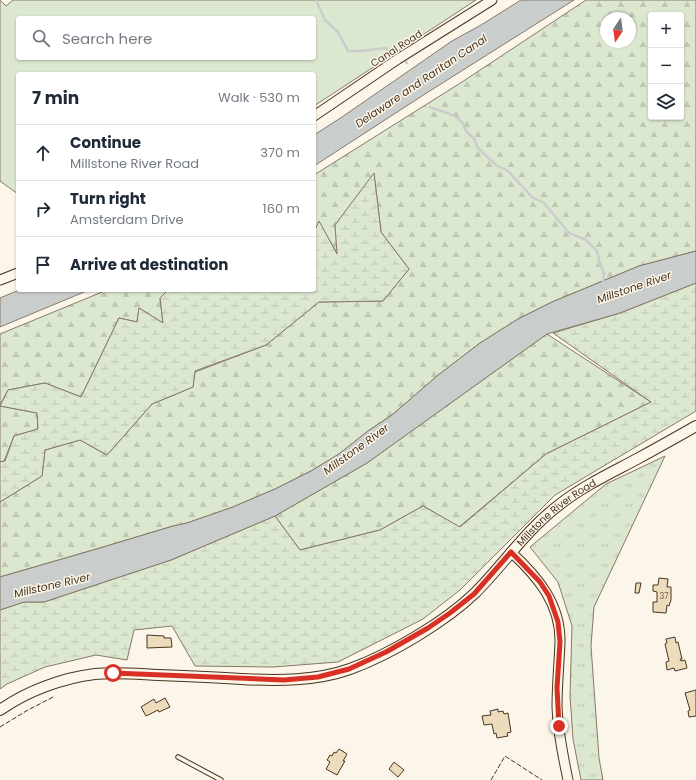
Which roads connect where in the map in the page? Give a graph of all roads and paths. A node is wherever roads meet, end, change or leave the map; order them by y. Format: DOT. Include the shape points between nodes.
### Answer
graph roads {
  1 [pos="492,0"];
  2 [pos="316,115"];
  3 [pos="16,274"];
  4 [pos="0,280"];
  5 [pos="696,426"];
  6 [pos="511,552"];
  7 [pos="0,710"];
  8 [pos="178,757"];
  9 [pos="221,780"];
  10 [pos="568,780"];
  1 -- 2 [label="street, Canal Road"];
  3 -- 4 [label="street"];
  5 -- 6 [label="main road, Millstone River Road" via="576,493 539,521"];
  6 -- 7 [label="main road, Millstone River Road" via="474,594 450,613 386,652 349,669 318,677 284,680 129,673 95,674 63,680"];
  6 -- 10 [label="street" via="540,582 549,596 558,622 560,642 557,709"];
  8 -- 9 [label="lane"];
}
